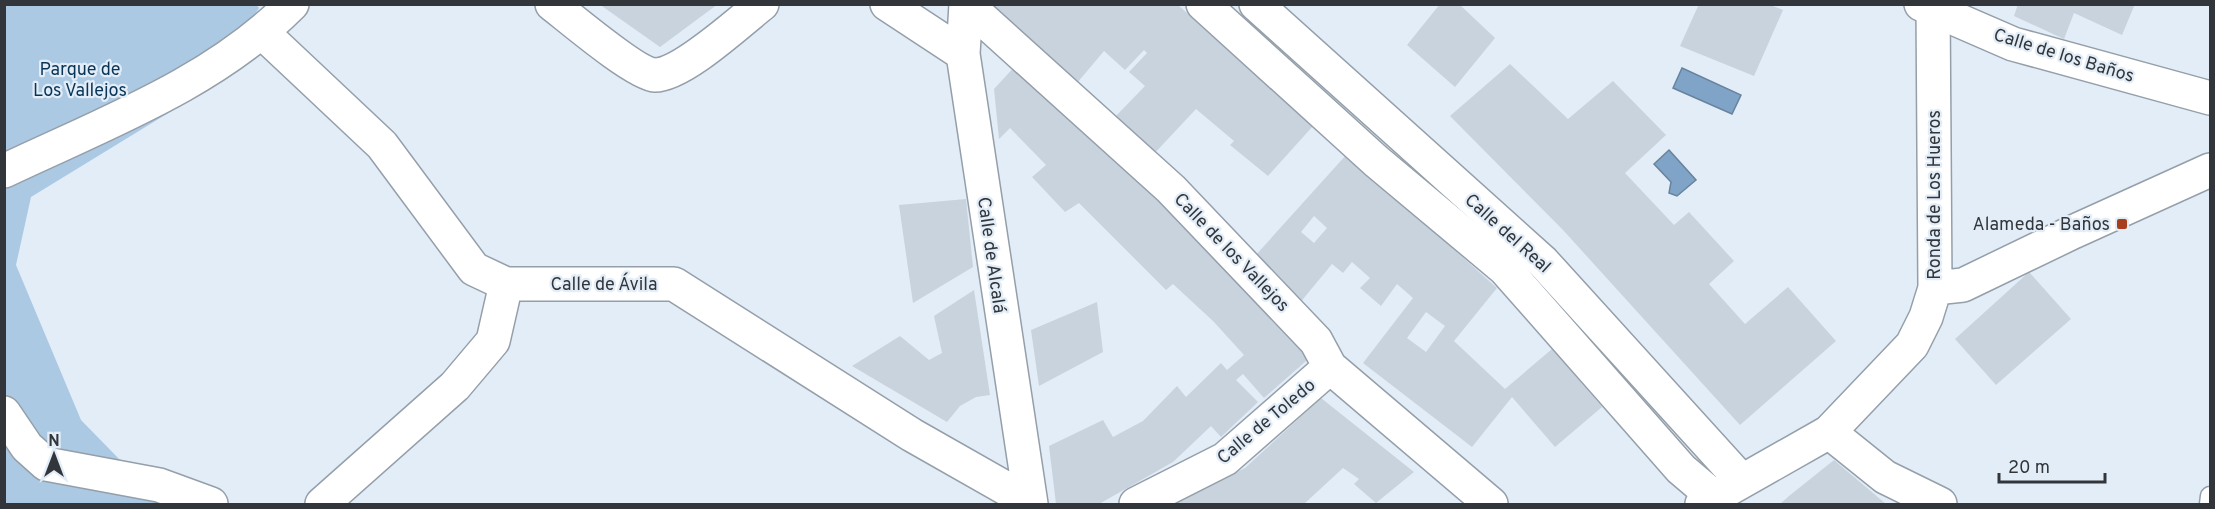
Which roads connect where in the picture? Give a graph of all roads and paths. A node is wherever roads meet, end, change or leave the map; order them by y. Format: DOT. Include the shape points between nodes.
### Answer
graph roads {
  1 [pos="292,4"];
  2 [pos="552,4"];
  3 [pos="762,4"];
  4 [pos="887,4"];
  5 [pos="966,4"];
  6 [pos="1203,4"];
  7 [pos="1256,4"];
  8 [pos="1929,6"];
  9 [pos="263,33"];
  10 [pos="963,54"];
  11 [pos="2210,98"];
  12 [pos="2211,170"];
  13 [pos="4,171"];
  14 [pos="506,284"];
  15 [pos="1935,288"];
  16 [pos="1330,367"];
  17 [pos="4,413"];
  18 [pos="1829,432"];
  19 [pos="1742,481"];
  20 [pos="2211,496"];
  21 [pos="1712,502"];
  22 [pos="211,504"];
  23 [pos="322,504"];
  24 [pos="1028,504"];
  25 [pos="1136,504"];
  26 [pos="1491,504"];
  27 [pos="1940,504"];
  28 [pos="2209,504"];
  1 -- 9 [label="street"];
  2 -- 3 [label="street" via="624,60 653,75 676,71"];
  4 -- 10 [label="street"];
  5 -- 10 [label="street, Calle de Alcalá"];
  5 -- 16 [label="street, Calle de los Vallejos" via="1171,189 1316,341"];
  6 -- 21 [label="street" via="1376,161 1505,269"];
  7 -- 19 [label="street, Calle del Real" via="1543,262"];
  8 -- 11 [label="street, Calle de los Baños" via="2013,44"];
  8 -- 15 [label="street, Ronda de Los Hueros"];
  9 -- 13 [label="street" via="188,84"];
  9 -- 14 [label="street, Calle de Ávila" via="382,145 474,269"];
  10 -- 24 [label="street, Calle de Alcalá"];
  12 -- 15 [label="street" via="1963,285"];
  14 -- 23 [label="street" via="493,341 455,386"];
  14 -- 24 [label="street, Calle de Ávila" via="674,284"];
  15 -- 18 [label="street, Ronda de Los Hueros" via="1912,345"];
  16 -- 25 [label="street, Calle de Toledo" via="1226,459"];
  16 -- 26 [label="street, Calle de los Vallejos"];
  17 -- 22 [label="street" via="27,447 46,464 159,485"];
  18 -- 19 [label="street, Ronda de Los Hueros"];
  18 -- 27 [label="street" via="1885,477"];
  19 -- 21 [label="street, Ronda de Los Hueros"];
  20 -- 28 [label="lane"];
}
